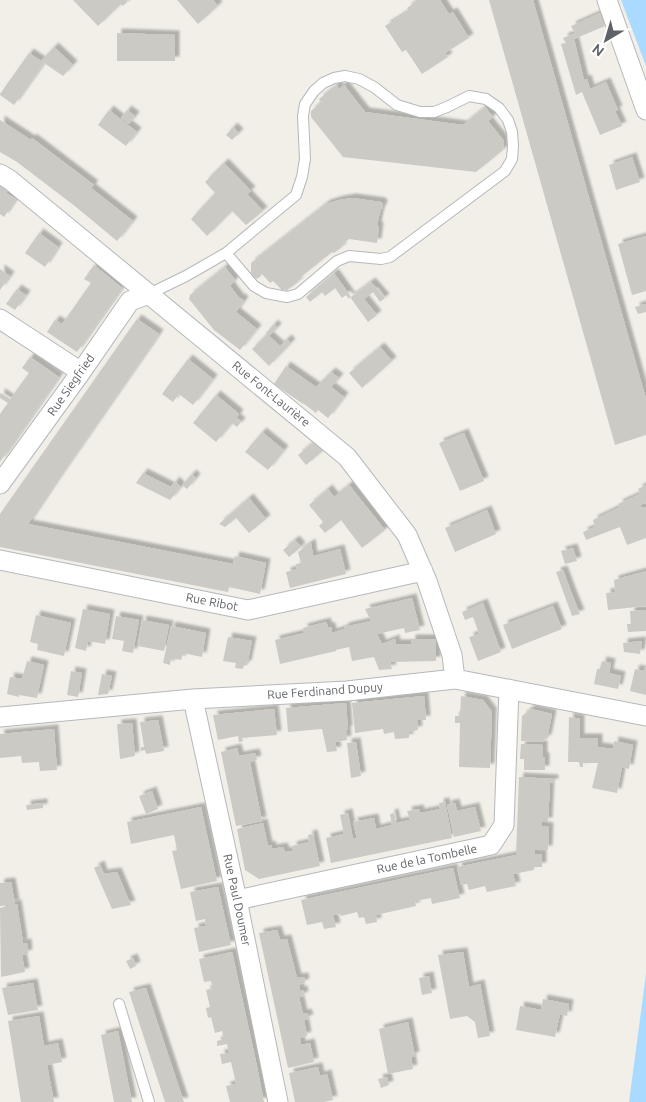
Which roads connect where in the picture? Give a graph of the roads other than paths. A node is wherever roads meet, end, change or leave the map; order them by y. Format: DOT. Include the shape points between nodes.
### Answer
graph roads {
  1 [pos="607,0"];
  2 [pos="646,110"];
  3 [pos="0,174"];
  4 [pos="226,253"];
  5 [pos="149,294"];
  6 [pos="0,319"];
  7 [pos="81,372"];
  8 [pos="0,484"];
  9 [pos="0,560"];
  10 [pos="423,571"];
  11 [pos="455,679"];
  12 [pos="509,689"];
  13 [pos="193,699"];
  14 [pos="646,716"];
  15 [pos="0,717"];
  16 [pos="238,900"];
  17 [pos="120,1004"];
  18 [pos="149,1102"];
  19 [pos="278,1102"];
  1 -- 2 [label="street"];
  3 -- 5 [label="street, Rue Font-Laurière"];
  4 -- 4 [label="lane" via="296,195 305,159 305,104 323,83 345,76 359,79 397,105 420,112 434,112 469,96 486,99 508,120 513,146 512,158 505,171 390,256 380,259 348,256 298,294 287,298 254,286"];
  4 -- 5 [label="lane"];
  5 -- 7 [label="street, Rue Siegfried" via="130,301"];
  5 -- 10 [label="street, Rue Font-Laurière" via="347,457 407,535"];
  6 -- 7 [label="street"];
  7 -- 8 [label="street, Rue Siegfried"];
  9 -- 10 [label="street, Rue Ribot" via="248,610"];
  10 -- 11 [label="street, Rue Font-Laurière" via="452,655"];
  11 -- 12 [label="street, Rue Ferdinand Dupuy"];
  11 -- 13 [label="street, Rue Ferdinand Dupuy" via="347,691"];
  12 -- 14 [label="street, Rue Ferdinand Dupuy"];
  12 -- 16 [label="street, Rue de la Tombelle" via="504,825 491,845"];
  13 -- 15 [label="street, Rue Ferdinand Dupuy"];
  13 -- 16 [label="street, Rue Paul Doumer"];
  16 -- 19 [label="street, Rue Paul Doumer"];
  17 -- 18 [label="lane"];
}
